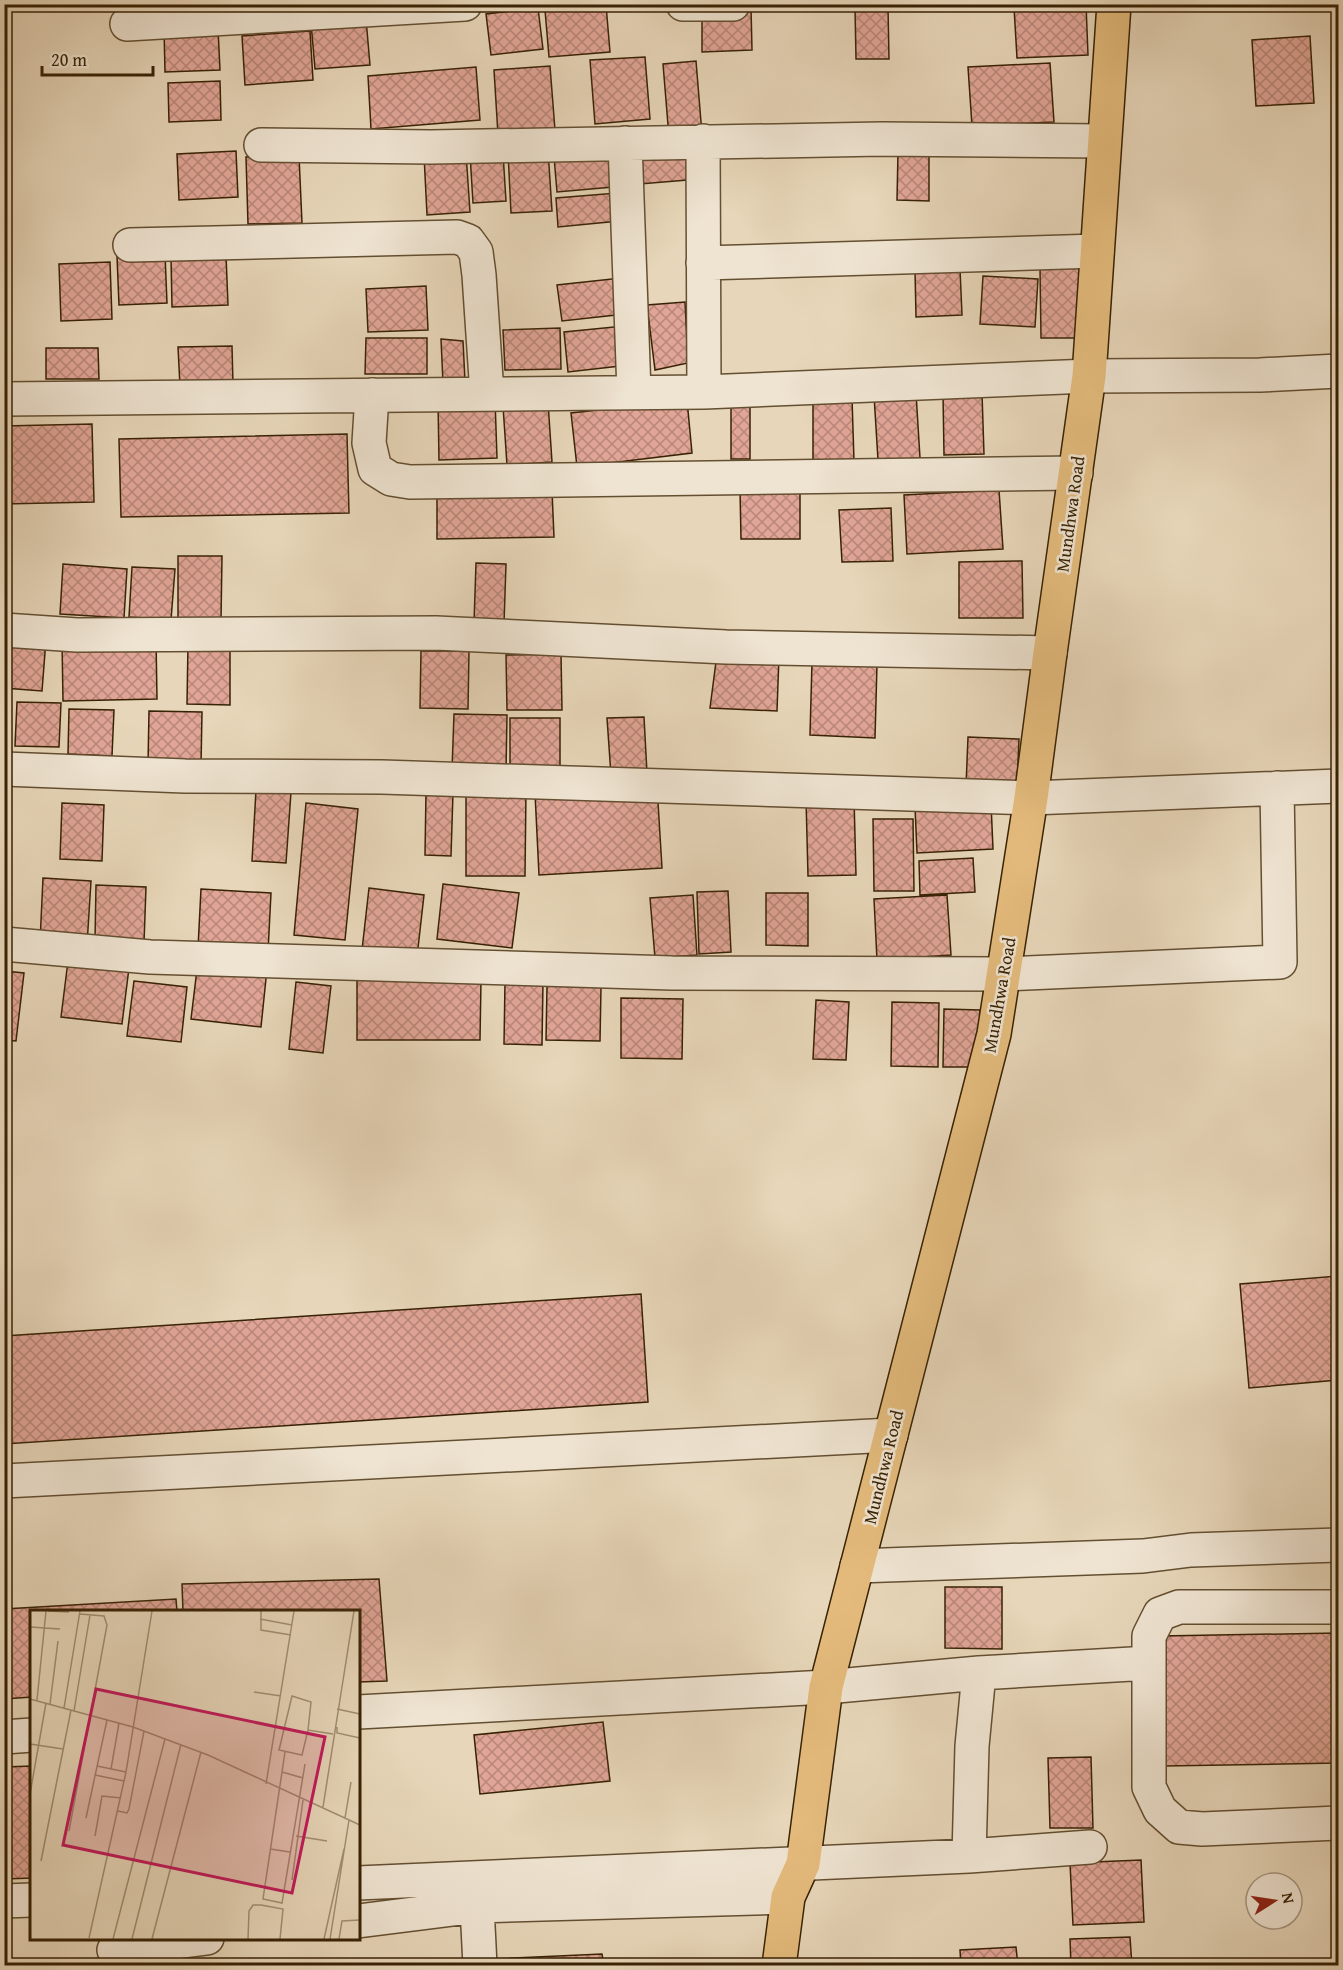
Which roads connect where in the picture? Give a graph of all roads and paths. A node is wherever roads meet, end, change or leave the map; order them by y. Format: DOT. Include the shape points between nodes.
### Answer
graph roads {
  1 [pos="465,4"];
  2 [pos="683,4"];
  3 [pos="733,4"];
  4 [pos="1114,4"];
  5 [pos="127,24"];
  6 [pos="703,141"];
  7 [pos="1104,141"];
  8 [pos="625,143"];
  9 [pos="261,145"];
  10 [pos="130,245"];
  11 [pos="1097,251"];
  12 [pos="704,263"];
  13 [pos="1338,371"];
  14 [pos="1089,376"];
  15 [pos="634,392"];
  16 [pos="704,392"];
  17 [pos="487,394"];
  18 [pos="372,395"];
  19 [pos="4,399"];
  20 [pos="1076,473"];
  21 [pos="4,630"];
  22 [pos="1050,653"];
  23 [pos="4,769"];
  24 [pos="1338,786"];
  25 [pos="1277,788"];
  26 [pos="1031,798"];
  27 [pos="4,944"];
  28 [pos="1003,974"];
  29 [pos="891,1435"];
  30 [pos="4,1481"];
  31 [pos="1338,1545"];
  32 [pos="857,1566"];
  33 [pos="1338,1607"];
  34 [pos="1149,1664"];
  35 [pos="979,1673"];
  36 [pos="826,1687"];
  37 [pos="360,1712"];
  38 [pos="30,1735"];
  39 [pos="4,1737"];
  40 [pos="1338,1822"];
  41 [pos="1090,1847"];
  42 [pos="969,1856"];
  43 [pos="803,1864"];
  44 [pos="360,1883"];
  45 [pos="788,1897"];
  46 [pos="30,1900"];
  47 [pos="4,1901"];
  48 [pos="477,1906"];
  49 [pos="360,1921"];
  50 [pos="192,1940"];
  51 [pos="114,1950"];
  52 [pos="480,1965"];
  53 [pos="779,1965"];
  1 -- 5 [label="street"];
  2 -- 3 [label="street"];
  4 -- 7 [label="main road, Mundhwa Road"];
  6 -- 7 [label="street"];
  6 -- 8 [label="street"];
  6 -- 12 [label="street"];
  7 -- 11 [label="main road, Mundhwa Road"];
  8 -- 9 [label="street"];
  8 -- 15 [label="street"];
  10 -- 17 [label="street" via="457,237 468,241 476,252 479,275"];
  11 -- 12 [label="street"];
  11 -- 14 [label="main road, Mundhwa Road"];
  12 -- 16 [label="street"];
  13 -- 14 [label="street"];
  14 -- 16 [label="street"];
  14 -- 20 [label="main road, Mundhwa Road"];
  15 -- 16 [label="street"];
  15 -- 17 [label="street"];
  17 -- 18 [label="street"];
  18 -- 19 [label="street"];
  18 -- 20 [label="street" via="369,443 375,469 391,479 410,482"];
  20 -- 22 [label="main road, Mundhwa Road"];
  21 -- 22 [label="street" via="77,635 436,633 726,647"];
  22 -- 26 [label="main road, Mundhwa Road"];
  23 -- 26 [label="street"];
  24 -- 25 [label="street"];
  25 -- 26 [label="street"];
  25 -- 28 [label="street" via="1280,962"];
  26 -- 28 [label="main road, Mundhwa Road"];
  27 -- 28 [label="street" via="150,957 660,972"];
  28 -- 29 [label="main road, Mundhwa Road" via="994,1034"];
  29 -- 30 [label="street"];
  29 -- 32 [label="main road, Mundhwa Road"];
  31 -- 32 [label="street"];
  32 -- 36 [label="main road, Mundhwa Road"];
  33 -- 34 [label="street" via="1179,1607 1160,1614 1149,1636"];
  34 -- 35 [label="street"];
  34 -- 40 [label="street" via="1149,1787 1160,1810 1179,1827"];
  35 -- 36 [label="street"];
  35 -- 42 [label="street" via="972,1746"];
  36 -- 37 [label="street"];
  36 -- 43 [label="main road, Mundhwa Road"];
  38 -- 39 [label="street"];
  41 -- 42 [label="street"];
  42 -- 43 [label="street"];
  43 -- 44 [label="street"];
  43 -- 45 [label="main road, Mundhwa Road"];
  45 -- 48 [label="street"];
  45 -- 53 [label="main road, Mundhwa Road"];
  46 -- 47 [label="street"];
  48 -- 49 [label="street"];
  48 -- 52 [label="street"];
  50 -- 51 [label="street"];
}
